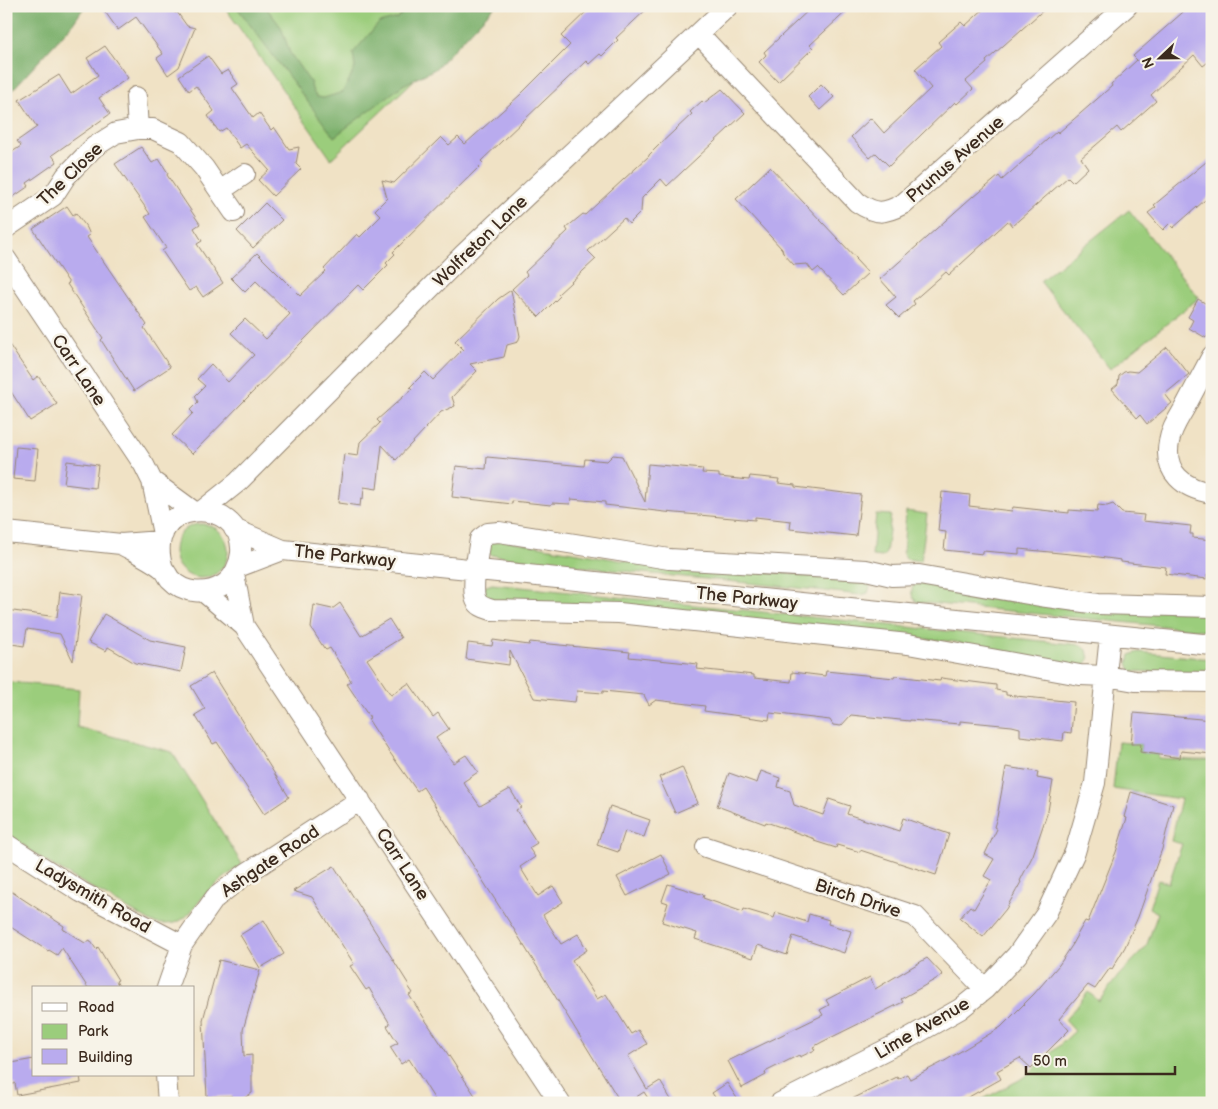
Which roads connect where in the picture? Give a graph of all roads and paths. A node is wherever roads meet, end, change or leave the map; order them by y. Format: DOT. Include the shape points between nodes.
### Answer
graph roads {
  1 [pos="728,6"];
  2 [pos="1128,6"];
  3 [pos="699,34"];
  4 [pos="136,97"];
  5 [pos="138,129"];
  6 [pos="245,174"];
  7 [pos="220,191"];
  8 [pos="234,212"];
  9 [pos="6,228"];
  10 [pos="6,259"];
  11 [pos="1212,356"];
  12 [pos="152,481"];
  13 [pos="238,482"];
  14 [pos="1212,493"];
  15 [pos="198,511"];
  16 [pos="233,527"];
  17 [pos="6,532"];
  18 [pos="161,538"];
  19 [pos="121,544"];
  20 [pos="283,550"];
  21 [pos="476,569"];
  22 [pos="163,570"];
  23 [pos="236,570"];
  24 [pos="204,592"];
  25 [pos="1212,607"];
  26 [pos="244,626"];
  27 [pos="1110,635"];
  28 [pos="1212,646"];
  29 [pos="1106,676"];
  30 [pos="1212,682"];
  31 [pos="360,800"];
  32 [pos="6,844"];
  33 [pos="706,848"];
  34 [pos="182,945"];
  35 [pos="168,986"];
  36 [pos="985,989"];
  37 [pos="166,1076"];
  38 [pos="168,1103"];
  39 [pos="560,1103"];
  40 [pos="780,1103"];
  1 -- 3 [label="street, Wolfreton Lane"];
  2 -- 3 [label="street, Prunus Avenue" via="903,204 880,213 857,202"];
  3 -- 13 [label="street, Wolfreton Lane" via="464,254"];
  4 -- 5 [label="street"];
  5 -- 7 [label="street, The Close" via="153,129 181,142"];
  5 -- 9 [label="street, The Close" via="116,134 94,147 66,176 53,196"];
  6 -- 7 [label="street"];
  7 -- 8 [label="street, The Close"];
  10 -- 12 [label="street, Carr Lane"];
  11 -- 14 [label="street" via="1173,429 1168,442 1168,457 1174,473 1185,485"];
  12 -- 15 [label="street, Carr Lane"];
  12 -- 18 [label="street, Carr Lane"];
  13 -- 15 [label="street, Wolfreton Lane"];
  13 -- 16 [label="street"];
  15 -- 16 [label="street, Carr Lane" via="215,513"];
  15 -- 18 [label="street" via="179,516 169,524"];
  16 -- 20 [label="street, The Parkway"];
  16 -- 23 [label="street, Carr Lane" via="241,552"];
  17 -- 19 [label="street"];
  18 -- 19 [label="street"];
  18 -- 22 [label="street, Carr Lane"];
  19 -- 22 [label="street"];
  20 -- 21 [label="street, The Parkway"];
  20 -- 23 [label="street, The Parkway"];
  21 -- 25 [label="street" via="480,539 488,533 499,532 669,559 866,570 892,576 918,575 1098,604"];
  21 -- 27 [label="street, The Parkway"];
  21 -- 29 [label="street" via="476,599 482,607 492,610 619,614 908,644 1080,675"];
  22 -- 24 [label="street, Carr Lane" via="180,587"];
  23 -- 24 [label="street" via="226,583"];
  23 -- 26 [label="street, Carr Lane"];
  24 -- 26 [label="street, Carr Lane"];
  26 -- 31 [label="street, Carr Lane"];
  27 -- 28 [label="street, The Parkway"];
  27 -- 29 [label="street, Lime Avenue"];
  29 -- 30 [label="street" via="1136,681"];
  29 -- 36 [label="street, Lime Avenue" via="1095,784 1075,852 1046,914 1018,956"];
  31 -- 34 [label="street, Ashgate Road" via="247,873 215,898"];
  31 -- 39 [label="street, Carr Lane"];
  32 -- 34 [label="street, Ladysmith Road" via="81,892"];
  33 -- 36 [label="street, Birch Drive" via="915,916"];
  34 -- 35 [label="street, Ashgate Road"];
  36 -- 40 [label="street, Lime Avenue" via="960,1009 913,1036"];
  37 -- 38 [label="street"];
}
